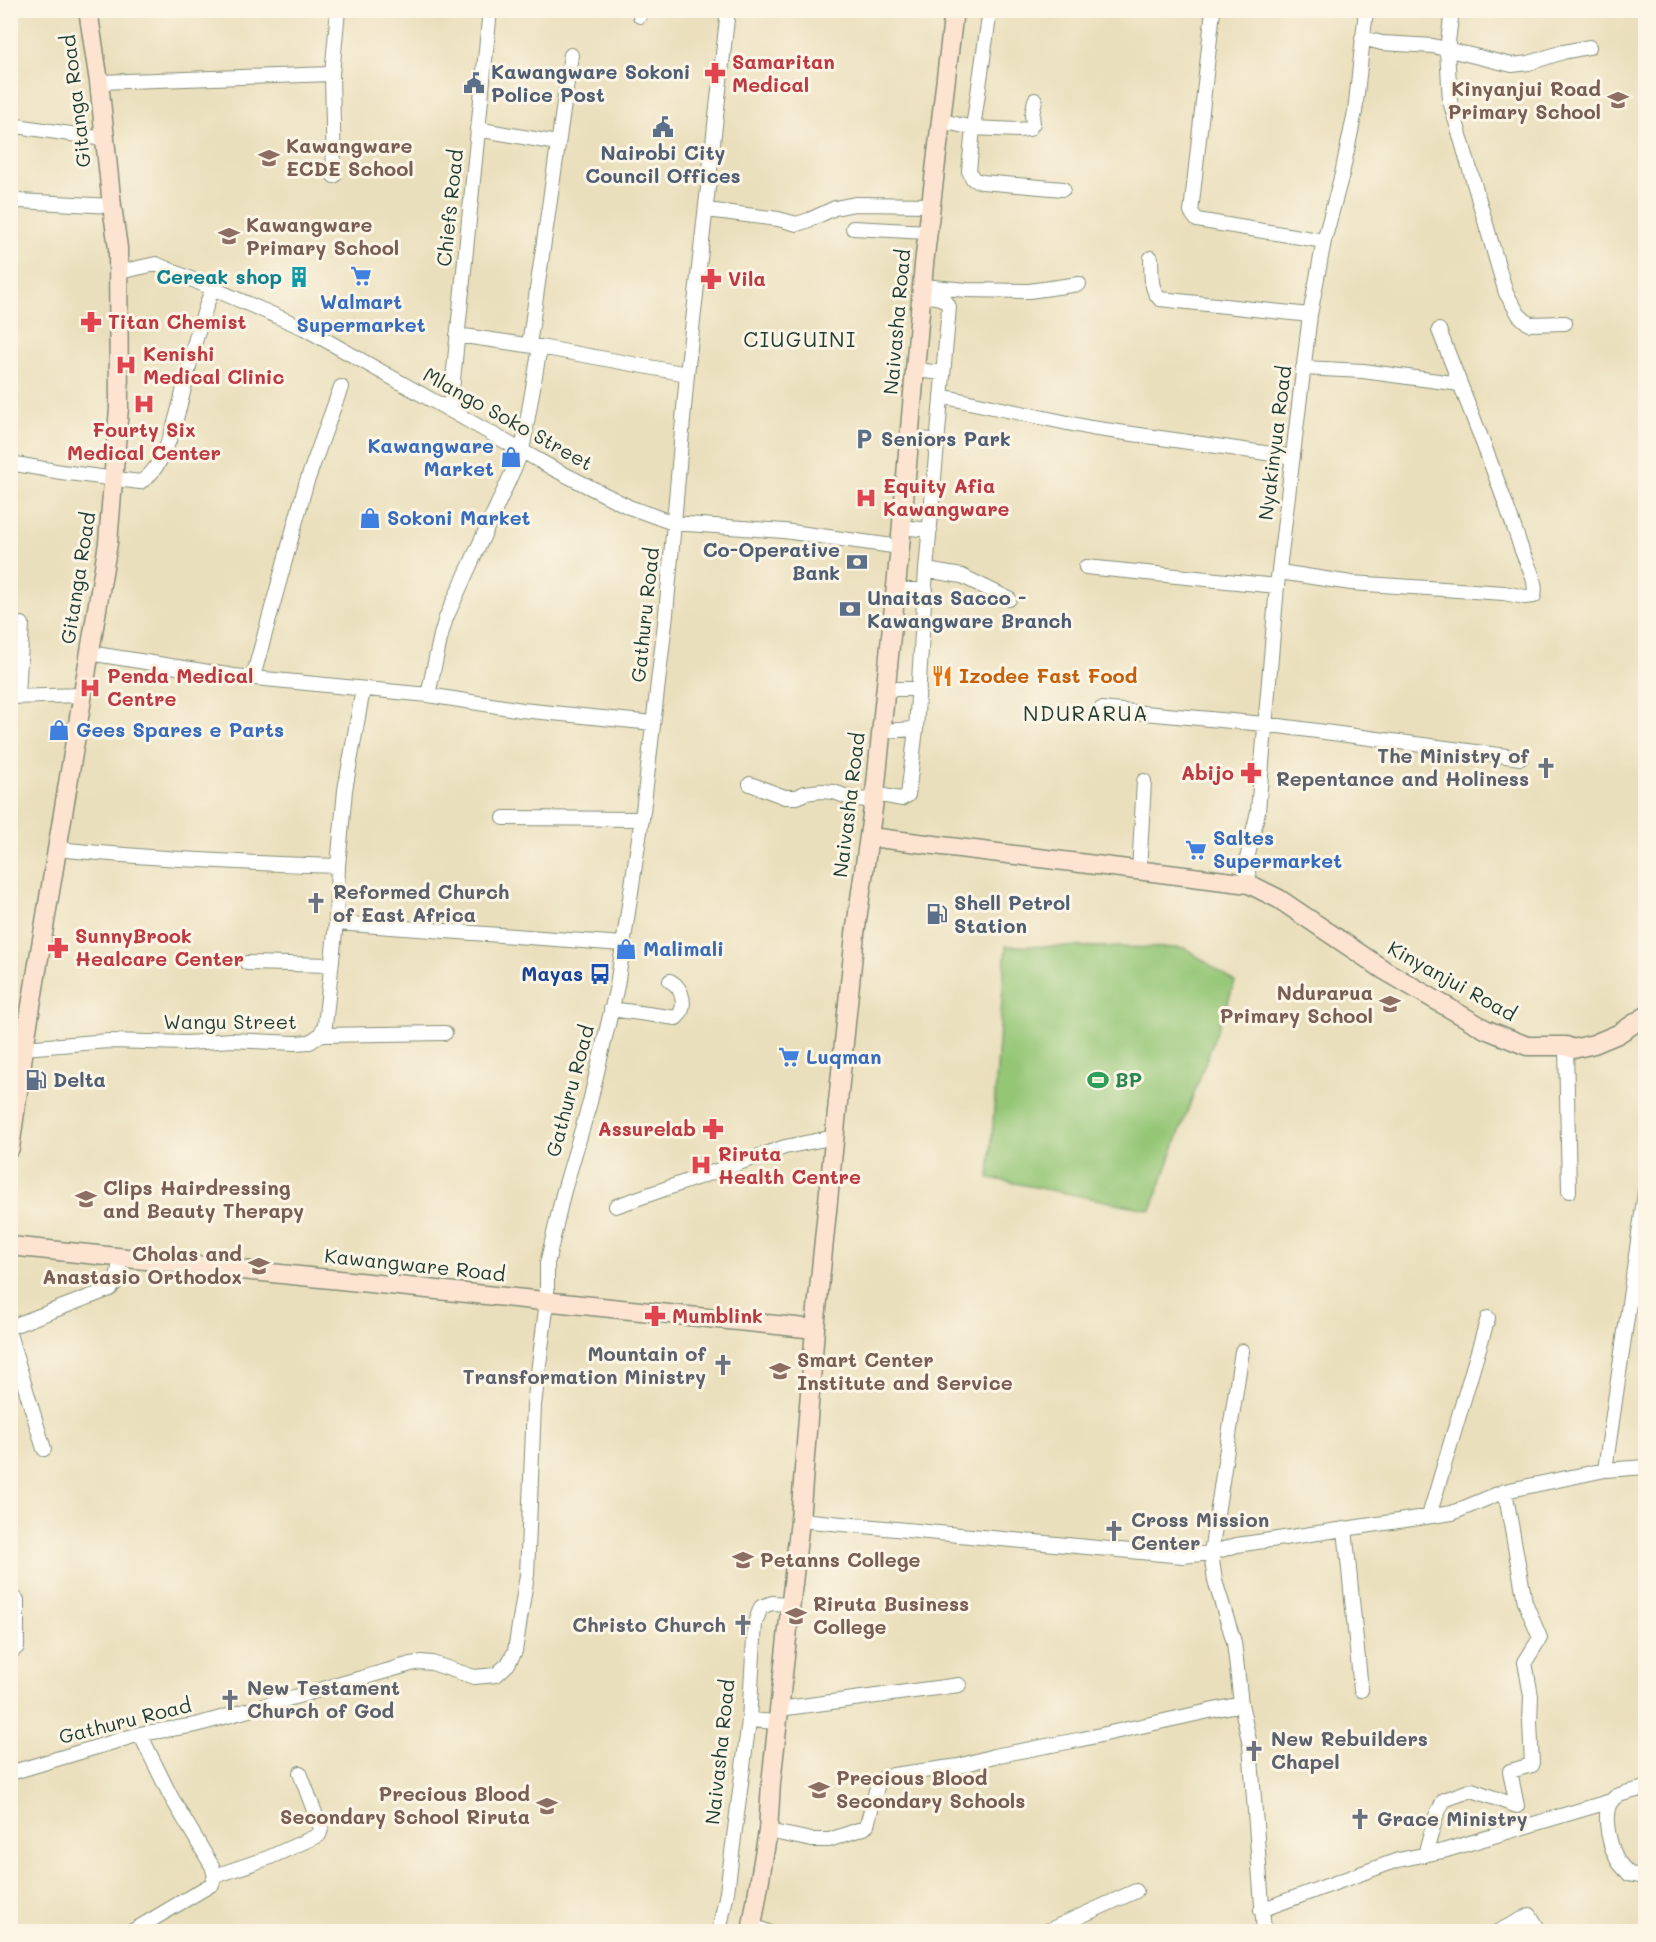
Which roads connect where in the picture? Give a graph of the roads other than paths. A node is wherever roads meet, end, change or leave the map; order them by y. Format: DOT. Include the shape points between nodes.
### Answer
graph roads {
  1 [pos="88,10"];
  2 [pos="338,10"];
  3 [pos="490,10"];
  4 [pos="728,10"];
  5 [pos="954,10"];
  6 [pos="990,10"];
  7 [pos="1213,10"];
  8 [pos="1366,10"];
  9 [pos="1452,10"];
  10 [pos="1362,38"];
  11 [pos="1589,47"];
  12 [pos="1447,50"];
  13 [pos="571,56"];
  14 [pos="332,74"];
  15 [pos="99,82"];
  16 [pos="1035,100"];
  17 [pos="942,121"];
  18 [pos="10,125"];
  19 [pos="972,128"];
  20 [pos="477,129"];
  21 [pos="104,140"];
  22 [pos="557,143"];
  23 [pos="334,176"];
  24 [pos="1063,189"];
  25 [pos="931,205"];
  26 [pos="112,206"];
  27 [pos="707,210"];
  28 [pos="10,211"];
  29 [pos="853,228"];
  30 [pos="928,232"];
  31 [pos="1324,241"];
  32 [pos="1151,258"];
  33 [pos="119,272"];
  34 [pos="1079,284"];
  35 [pos="212,289"];
  36 [pos="921,291"];
  37 [pos="1310,315"];
  38 [pos="1565,323"];
  39 [pos="1439,330"];
  40 [pos="457,335"];
  41 [pos="535,346"];
  42 [pos="1303,368"];
  43 [pos="915,370"];
  44 [pos="943,373"];
  45 [pos="687,374"];
  46 [pos="1460,384"];
  47 [pos="341,387"];
  48 [pos="941,396"];
  49 [pos="450,410"];
  50 [pos="909,439"];
  51 [pos="937,440"];
  52 [pos="522,451"];
  53 [pos="1293,457"];
  54 [pos="10,464"];
  55 [pos="114,478"];
  56 [pos="673,523"];
  57 [pos="901,527"];
  58 [pos="930,530"];
  59 [pos="900,547"];
  60 [pos="1086,567"];
  61 [pos="926,570"];
  62 [pos="1280,572"];
  63 [pos="1277,586"];
  64 [pos="896,590"];
  65 [pos="926,590"];
  66 [pos="1009,598"];
  67 [pos="22,624"];
  68 [pos="89,653"];
  69 [pos="253,677"];
  70 [pos="363,689"];
  71 [pos="919,689"];
  72 [pos="886,690"];
  73 [pos="83,695"];
  74 [pos="428,695"];
  75 [pos="14,696"];
  76 [pos="1101,709"];
  77 [pos="653,723"];
  78 [pos="1264,724"];
  79 [pos="916,729"];
  80 [pos="881,731"];
  81 [pos="1521,758"];
  82 [pos="1144,781"];
  83 [pos="750,784"];
  84 [pos="874,798"];
  85 [pos="504,818"];
  86 [pos="642,819"];
  87 [pos="870,837"];
  88 [pos="58,849"];
  89 [pos="338,866"];
  90 [pos="1139,872"];
  91 [pos="1249,884"];
  92 [pos="336,923"];
  93 [pos="623,944"];
  94 [pos="247,963"];
  95 [pos="331,965"];
  96 [pos="670,981"];
  97 [pos="611,1009"];
  98 [pos="1646,1016"];
  99 [pos="445,1033"];
  100 [pos="320,1035"];
  101 [pos="1566,1046"];
  102 [pos="24,1048"];
  103 [pos="835,1137"];
  104 [pos="10,1148"];
  105 [pos="1646,1186"];
  106 [pos="1569,1191"];
  107 [pos="616,1206"];
  108 [pos="10,1246"];
  109 [pos="121,1258"];
  110 [pos="547,1301"];
  111 [pos="1488,1318"];
  112 [pos="10,1328"];
  113 [pos="815,1329"];
  114 [pos="10,1337"];
  115 [pos="1242,1351"];
  116 [pos="44,1449"];
  117 [pos="1646,1467"];
  118 [pos="1605,1470"];
  119 [pos="1505,1491"];
  120 [pos="1429,1516"];
  121 [pos="800,1520"];
  122 [pos="1346,1529"];
  123 [pos="1211,1553"];
  124 [pos="17,1600"];
  125 [pos="791,1604"];
  126 [pos="10,1653"];
  127 [pos="959,1685"];
  128 [pos="1361,1690"];
  129 [pos="1241,1704"];
  130 [pos="778,1716"];
  131 [pos="749,1720"];
  132 [pos="140,1734"];
  133 [pos="13,1768"];
  134 [pos="300,1773"];
  135 [pos="1646,1788"];
  136 [pos="1611,1801"];
  137 [pos="768,1831"];
  138 [pos="1425,1855"];
  139 [pos="215,1876"];
  140 [pos="1646,1877"];
  141 [pos="1136,1891"];
  142 [pos="1261,1910"];
  143 [pos="757,1930"];
  144 [pos="130,1932"];
  145 [pos="719,1932"];
  146 [pos="1045,1932"];
  147 [pos="1264,1932"];
  148 [pos="1497,1932"];
  149 [pos="1540,1932"];
  1 -- 15 [label="main road, Gitanga Road"];
  2 -- 14 [label="street"];
  3 -- 20 [label="street, Chiefs Road"];
  4 -- 27 [label="street, Gathuru Road"];
  5 -- 17 [label="main road, Naivasha Road"];
  6 -- 19 [label="street"];
  7 -- 31 [label="street" via="1191,212 1197,220"];
  8 -- 10 [label="street, Nyakinyua Road"];
  9 -- 12 [label="street"];
  10 -- 12 [label="street"];
  10 -- 31 [label="street, Nyakinyua Road" via="1354,112"];
  11 -- 12 [label="street" via="1512,65"];
  12 -- 38 [label="street" via="1453,112 1506,293 1529,324"];
  13 -- 22 [label="street"];
  14 -- 15 [label="street"];
  14 -- 23 [label="street"];
  15 -- 21 [label="main road, Gitanga Road"];
  16 -- 19 [label="street" via="1029,129"];
  17 -- 19 [label="street"];
  17 -- 25 [label="main road, Naivasha Road"];
  18 -- 21 [label="street"];
  19 -- 24 [label="street" via="969,171 973,179"];
  20 -- 22 [label="street"];
  20 -- 40 [label="street, Chiefs Road"];
  21 -- 26 [label="main road, Gitanga Road"];
  22 -- 41 [label="street"];
  25 -- 27 [label="street" via="855,204 796,224"];
  25 -- 30 [label="main road, Naivasha Road"];
  26 -- 28 [label="street" via="19,201 14,202"];
  26 -- 33 [label="main road, Gitanga Road"];
  27 -- 45 [label="street, Gathuru Road"];
  29 -- 30 [label="street"];
  30 -- 36 [label="main road, Naivasha Road"];
  31 -- 37 [label="street, Nyakinyua Road"];
  32 -- 37 [label="street" via="1152,287 1160,299"];
  33 -- 35 [label="street, Mlango Soko Street" via="156,264"];
  33 -- 55 [label="main road, Gitanga Road" via="119,408"];
  34 -- 36 [label="street" via="1029,291"];
  35 -- 49 [label="street, Mlango Soko Street" via="304,328"];
  35 -- 55 [label="street" via="161,457 140,482"];
  36 -- 43 [label="main road, Naivasha Road"];
  36 -- 44 [label="street" via="942,298 949,307"];
  37 -- 42 [label="street, Nyakinyua Road"];
  39 -- 46 [label="street"];
  40 -- 41 [label="street"];
  40 -- 49 [label="street, Chiefs Road"];
  41 -- 45 [label="street"];
  41 -- 52 [label="street"];
  42 -- 46 [label="street" via="1363,371"];
  42 -- 53 [label="street, Nyakinyua Road"];
  43 -- 44 [label="street"];
  43 -- 50 [label="main road, Naivasha Road"];
  44 -- 48 [label="street"];
  45 -- 56 [label="street, Gathuru Road"];
  46 -- 62 [label="street" via="1536,586 1534,596 1351,583"];
  47 -- 69 [label="street" via="306,484"];
  48 -- 51 [label="street"];
  48 -- 53 [label="street" via="1091,429"];
  49 -- 52 [label="street, Mlango Soko Street"];
  50 -- 51 [label="street"];
  50 -- 57 [label="main road, Naivasha Road"];
  51 -- 58 [label="street"];
  52 -- 56 [label="street, Mlango Soko Street" via="629,507"];
  52 -- 74 [label="street" via="446,618"];
  53 -- 62 [label="street, Nyakinyua Road"];
  54 -- 55 [label="street"];
  55 -- 68 [label="main road, Gitanga Road" via="108,543"];
  56 -- 59 [label="street, Mlango Soko Street" via="784,531"];
  56 -- 77 [label="street, Gathuru Road"];
  57 -- 58 [label="street"];
  57 -- 59 [label="main road, Naivasha Road"];
  58 -- 61 [label="street"];
  59 -- 64 [label="main road, Naivasha Road"];
  60 -- 63 [label="street"];
  61 -- 65 [label="street"];
  61 -- 66 [label="street" via="962,576"];
  62 -- 63 [label="street, Nyakinyua Road"];
  63 -- 78 [label="street, Nyakinyua Road"];
  64 -- 65 [label="street"];
  64 -- 72 [label="main road, Naivasha Road"];
  65 -- 71 [label="street"];
  67 -- 75 [label="street"];
  68 -- 69 [label="street"];
  68 -- 73 [label="main road, Gitanga Road"];
  69 -- 70 [label="street"];
  70 -- 74 [label="street"];
  70 -- 89 [label="street, Wangu Street" via="345,790"];
  71 -- 72 [label="street"];
  71 -- 79 [label="street"];
  72 -- 80 [label="main road, Naivasha Road"];
  73 -- 75 [label="street"];
  73 -- 88 [label="main road, Gitanga Road"];
  74 -- 77 [label="street" via="522,710"];
  76 -- 78 [label="street"];
  77 -- 86 [label="street, Gathuru Road"];
  78 -- 81 [label="street"];
  78 -- 91 [label="street, Nyakinyua Road" via="1257,811 1247,859"];
  79 -- 80 [label="street"];
  79 -- 84 [label="street" via="908,795 901,800"];
  80 -- 84 [label="main road, Naivasha Road"];
  82 -- 90 [label="street"];
  83 -- 84 [label="street" via="785,797 821,791 850,798"];
  84 -- 87 [label="main road, Naivasha Road"];
  85 -- 86 [label="street"];
  86 -- 93 [label="street, Gathuru Road"];
  87 -- 90 [label="main road"];
  87 -- 103 [label="main road, Naivasha Road" via="855,934"];
  88 -- 89 [label="street"];
  88 -- 102 [label="main road, Gitanga Road"];
  89 -- 92 [label="street, Wangu Street"];
  90 -- 91 [label="main road"];
  91 -- 101 [label="main road, Kinyanjui Road" via="1485,1029 1527,1046"];
  92 -- 93 [label="street"];
  92 -- 95 [label="street, Wangu Street"];
  93 -- 97 [label="street, Gathuru Road"];
  94 -- 95 [label="street"];
  95 -- 100 [label="street, Wangu Street" via="325,1025"];
  96 -- 97 [label="street" via="677,984 682,994 681,1012 676,1018"];
  97 -- 110 [label="street, Gathuru Road" via="590,1102 554,1228 547,1264"];
  98 -- 101 [label="main road, Kinyanjui Road" via="1594,1044"];
  99 -- 100 [label="street"];
  100 -- 102 [label="street, Wangu Street" via="310,1042 295,1043 108,1041"];
  101 -- 106 [label="street"];
  102 -- 104 [label="main road, Gitanga Road"];
  103 -- 107 [label="street" via="785,1147"];
  103 -- 113 [label="main road, Naivasha Road"];
  105 -- 118 [label="street"];
  108 -- 109 [label="main road, Kawangware Road"];
  109 -- 110 [label="main road, Kawangware Road"];
  109 -- 112 [label="street" via="116,1282 110,1289"];
  110 -- 113 [label="main road, Kawangware Road"];
  110 -- 132 [label="street, Gathuru Road" via="534,1405 526,1575 515,1651 508,1664 496,1675 474,1677 421,1662 196,1725"];
  111 -- 120 [label="street"];
  113 -- 121 [label="main road, Naivasha Road"];
  114 -- 116 [label="street"];
  115 -- 123 [label="street"];
  117 -- 118 [label="street"];
  118 -- 119 [label="street"];
  119 -- 120 [label="street" via="1452,1513"];
  119 -- 138 [label="street" via="1525,1602 1540,1638 1525,1662 1532,1696 1532,1765 1509,1771 1517,1806 1472,1790 1444,1800"];
  120 -- 122 [label="street"];
  121 -- 123 [label="street" via="1183,1556"];
  121 -- 125 [label="main road, Naivasha Road"];
  122 -- 123 [label="street" via="1237,1545"];
  122 -- 128 [label="street"];
  123 -- 129 [label="street" via="1215,1581 1234,1642"];
  124 -- 126 [label="street" via="17,1647"];
  125 -- 130 [label="main road, Naivasha Road"];
  125 -- 131 [label="street, Naivasha Road" via="761,1607 755,1623"];
  127 -- 130 [label="street"];
  129 -- 137 [label="street" via="959,1766 886,1776 878,1782 867,1825 837,1839"];
  129 -- 142 [label="street" via="1250,1744"];
  130 -- 131 [label="street"];
  130 -- 137 [label="main road, Naivasha Road"];
  131 -- 145 [label="street, Naivasha Road"];
  132 -- 133 [label="street, Gathuru Road"];
  132 -- 139 [label="street"];
  134 -- 139 [label="street" via="321,1829 319,1835"];
  135 -- 136 [label="street"];
  136 -- 138 [label="street"];
  136 -- 140 [label="street" via="1607,1831 1617,1860 1629,1874"];
  137 -- 143 [label="main road, Naivasha Road"];
  138 -- 142 [label="street" via="1398,1860"];
  139 -- 144 [label="street" via="212,1884"];
  141 -- 146 [label="street"];
  142 -- 147 [label="street"];
  148 -- 149 [label="street" via="1530,1915"];
}
